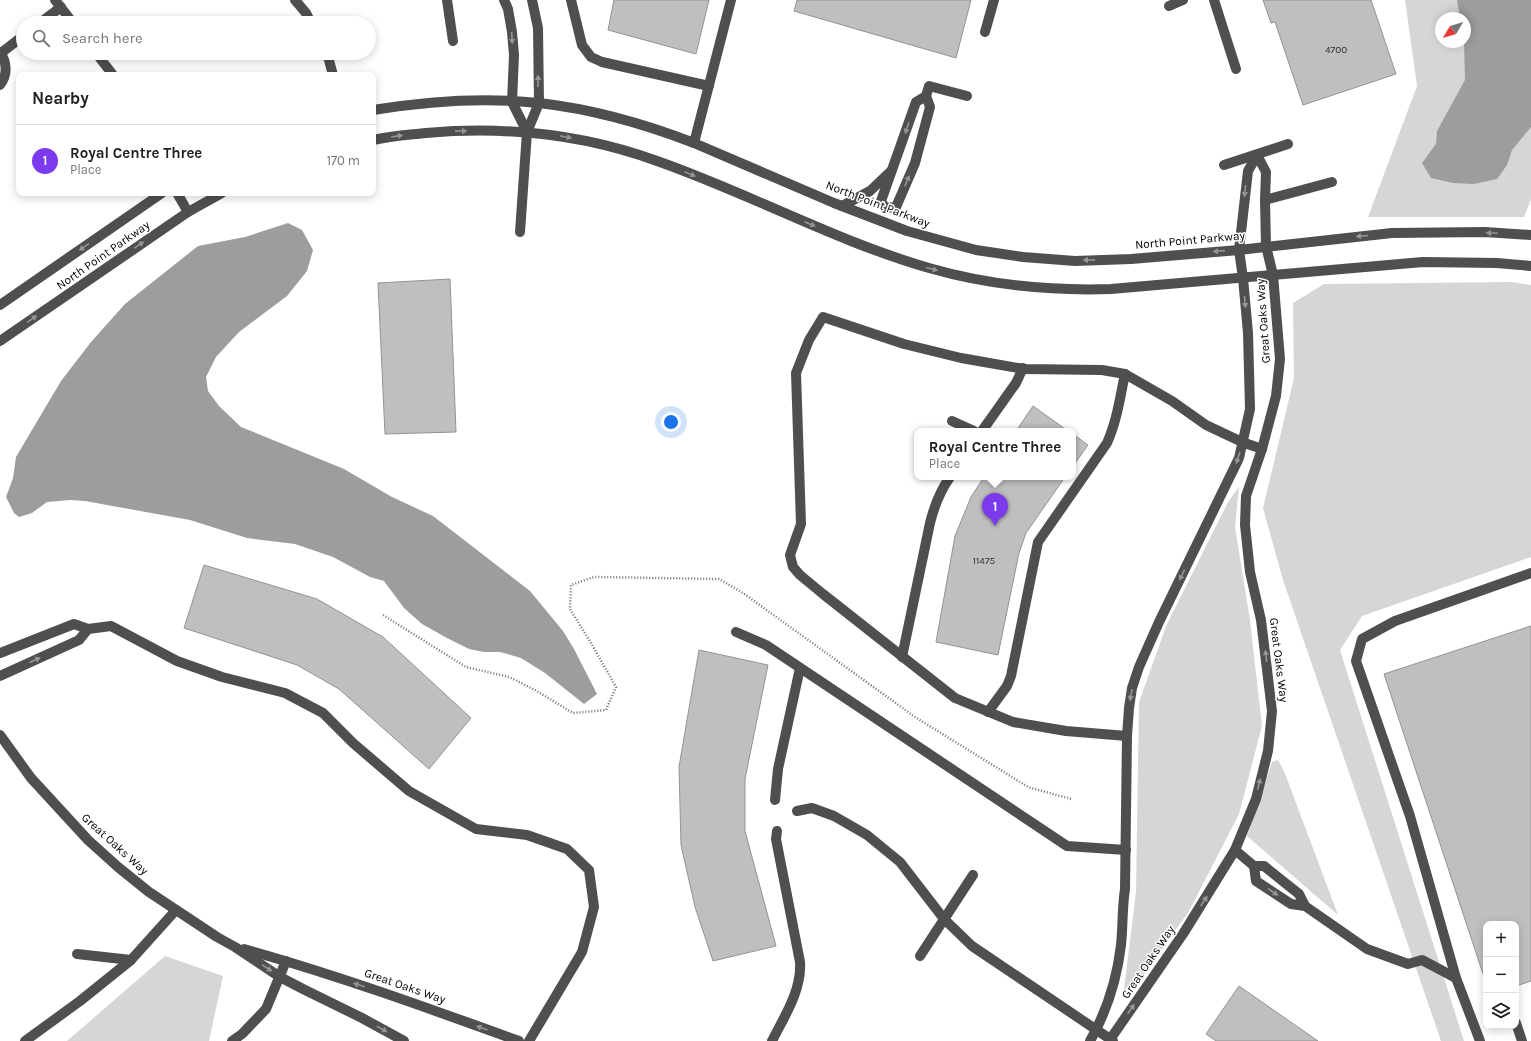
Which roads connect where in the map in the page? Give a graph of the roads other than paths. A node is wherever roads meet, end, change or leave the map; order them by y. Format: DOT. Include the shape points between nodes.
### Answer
graph roads {
  1 [pos="295,0"];
  2 [pos="447,0"];
  3 [pos="504,0"];
  4 [pos="532,0"];
  5 [pos="572,0"];
  6 [pos="731,0"];
  7 [pos="994,0"];
  8 [pos="1184,0"];
  9 [pos="1214,0"];
  10 [pos="58,4"];
  11 [pos="1169,6"];
  12 [pos="47,16"];
  13 [pos="67,16"];
  14 [pos="308,16"];
  15 [pos="985,32"];
  16 [pos="16,41"];
  17 [pos="453,41"];
  18 [pos="0,52"];
  19 [pos="101,60"];
  20 [pos="329,60"];
  21 [pos="1236,69"];
  22 [pos="111,72"];
  23 [pos="332,72"];
  24 [pos="0,85"];
  25 [pos="709,86"];
  26 [pos="926,96"];
  27 [pos="967,96"];
  28 [pos="512,102"];
  29 [pos="539,103"];
  30 [pos="376,110"];
  31 [pos="527,132"];
  32 [pos="376,139"];
  33 [pos="694,143"];
  34 [pos="1288,144"];
  35 [pos="1257,155"];
  36 [pos="1224,165"];
  37 [pos="892,169"];
  38 [pos="1332,182"];
  39 [pos="158,196"];
  40 [pos="179,196"];
  41 [pos="217,196"];
  42 [pos="1265,200"];
  43 [pos="842,206"];
  44 [pos="885,208"];
  45 [pos="188,212"];
  46 [pos="878,221"];
  47 [pos="520,232"];
  48 [pos="1531,236"];
  49 [pos="1266,246"];
  50 [pos="1239,250"];
  51 [pos="1531,266"];
  52 [pos="1273,275"];
  53 [pos="1243,278"];
  54 [pos="0,305"];
  55 [pos="0,341"];
  56 [pos="1023,368"];
  57 [pos="1125,374"];
  58 [pos="952,421"];
  59 [pos="967,428"];
  60 [pos="984,428"];
  61 [pos="1242,442"];
  62 [pos="1262,449"];
  63 [pos="948,480"];
  64 [pos="1531,573"];
  65 [pos="88,629"];
  66 [pos="736,632"];
  67 [pos="0,653"];
  68 [pos="902,657"];
  69 [pos="800,668"];
  70 [pos="0,676"];
  71 [pos="988,712"];
  72 [pos="0,735"];
  73 [pos="1127,736"];
  74 [pos="775,800"];
  75 [pos="798,811"];
  76 [pos="776,831"];
  77 [pos="1126,850"];
  78 [pos="1235,850"];
  79 [pos="1254,866"];
  80 [pos="973,875"];
  81 [pos="1305,906"];
  82 [pos="176,910"];
  83 [pos="944,919"];
  84 [pos="235,947"];
  85 [pos="77,954"];
  86 [pos="920,956"];
  87 [pos="130,960"];
  88 [pos="286,961"];
  89 [pos="280,977"];
  90 [pos="1456,978"];
  91 [pos="1097,1029"];
  92 [pos="1518,1029"];
  93 [pos="1111,1040"];
  94 [pos="25,1041"];
  95 [pos="232,1041"];
  96 [pos="404,1041"];
  97 [pos="519,1041"];
  98 [pos="529,1041"];
  99 [pos="772,1041"];
  100 [pos="1090,1041"];
  101 [pos="1480,1041"];
  102 [pos="1522,1041"];
  1 -- 14 [label="street"];
  2 -- 17 [label="street"];
  3 -- 28 [label="street, one-way" via="508,9 514,55"];
  29 -- 4 [label="street, one-way" via="538,28"];
  5 -- 25 [label="street" via="582,45 591,57 602,62"];
  6 -- 25 [label="street"];
  7 -- 15 [label="street"];
  8 -- 11 [label="street"];
  9 -- 21 [label="street"];
  10 -- 12 [label="street"];
  10 -- 13 [label="street"];
  16 -- 18 [label="street"];
  18 -- 24 [label="street" via="6,72"];
  19 -- 22 [label="street"];
  20 -- 23 [label="street"];
  25 -- 33 [label="street"];
  26 -- 27 [label="street" via="929,86"];
  26 -- 37 [label="street, one-way" via="916,102"];
  44 -- 26 [label="street, one-way" via="896,207 915,163 930,107"];
  28 -- 29 [label="street, North Point Parkway"];
  28 -- 30 [label="street, North Point Parkway" via="461,100"];
  28 -- 31 [label="street"];
  29 -- 31 [label="street"];
  29 -- 33 [label="street, North Point Parkway" via="607,116"];
  32 -- 31 [label="street, one-way" via="452,131"];
  31 -- 47 [label="street"];
  31 -- 53 [label="street, one-way" via="568,138 643,156 707,180 869,249 931,269 981,280 1016,286 1084,290"];
  33 -- 43 [label="street, North Point Parkway"];
  34 -- 35 [label="street"];
  35 -- 36 [label="street"];
  35 -- 42 [label="street, Great Oaks Way" via="1266,172"];
  35 -- 50 [label="street, Great Oaks Way, one-way" via="1248,171"];
  37 -- 43 [label="street" via="870,191"];
  37 -- 44 [label="street" via="881,201"];
  38 -- 42 [label="street"];
  39 -- 54 [label="street, North Point Parkway, one-way"];
  40 -- 45 [label="street"];
  41 -- 45 [label="street, North Point Parkway"];
  42 -- 49 [label="street, Great Oaks Way"];
  43 -- 46 [label="street, North Point Parkway"];
  44 -- 46 [label="street"];
  55 -- 45 [label="street, North Point Parkway, one-way"];
  50 -- 46 [label="street, North Point Parkway, one-way" via="1075,261 1023,257 976,250"];
  48 -- 49 [label="street, North Point Parkway, one-way" via="1485,232 1392,233"];
  49 -- 50 [label="street, North Point Parkway"];
  49 -- 52 [label="street, Great Oaks Way"];
  50 -- 53 [label="street, Great Oaks Way"];
  51 -- 52 [label="street" via="1423,262"];
  52 -- 53 [label="street"];
  52 -- 62 [label="street, Great Oaks Way" via="1280,359 1276,396"];
  53 -- 61 [label="street, Great Oaks Way, one-way" via="1248,333 1250,409"];
  56 -- 57 [label="street" via="1102,370"];
  56 -- 60 [label="street" via="1016,383"];
  56 -- 68 [label="street" via="961,358 904,344 823,318 809,340 796,373 801,524 790,555 793,567 800,576"];
  57 -- 61 [label="street" via="1172,401 1206,425"];
  57 -- 71 [label="street" via="1114,428 1107,443 1038,542 1011,676 1007,686"];
  58 -- 59 [label="street"];
  61 -- 62 [label="street"];
  61 -- 73 [label="street, Great Oaks Way, one-way" via="1239,458 1139,667 1128,708"];
  78 -- 62 [label="street, Great Oaks Way, one-way" via="1256,799 1268,750 1272,711 1261,620 1250,572 1245,524 1246,496"];
  63 -- 68 [label="street" via="934,508 930,523"];
  64 -- 90 [label="street" via="1395,621 1362,639 1356,661 1410,816"];
  65 -- 67 [label="street" via="74,624"];
  70 -- 65 [label="street, one-way" via="79,640"];
  65 -- 98 [label="street" via="111,626 177,661 222,677 284,693 323,713 353,743 409,791 476,829 527,835 567,849 589,870 594,907 582,952"];
  66 -- 69 [label="street" via="766,645"];
  68 -- 71 [label="street" via="955,698"];
  69 -- 74 [label="street" via="778,769"];
  69 -- 77 [label="street" via="1066,846"];
  71 -- 73 [label="street" via="1013,722 1066,731"];
  72 -- 82 [label="street, Great Oaks Way" via="31,778 88,840 149,892"];
  73 -- 77 [label="street, Great Oaks Way"];
  75 -- 83 [label="street" via="812,808 834,816 867,835 900,862"];
  76 -- 99 [label="street" via="801,972 794,998"];
  77 -- 91 [label="street, Great Oaks Way" via="1118,967 1108,1003"];
  78 -- 79 [label="street"];
  93 -- 78 [label="street, Great Oaks Way, one-way" via="1183,934"];
  79 -- 81 [label="street" via="1264,866 1299,894"];
  79 -- 81 [label="street, one-way" via="1256,881 1291,904"];
  80 -- 83 [label="street"];
  81 -- 90 [label="street" via="1367,949 1408,964 1422,960"];
  82 -- 84 [label="street, Great Oaks Way"];
  82 -- 87 [label="street"];
  83 -- 86 [label="street"];
  83 -- 91 [label="street" via="972,946"];
  84 -- 88 [label="street, Great Oaks Way"];
  84 -- 89 [label="street, Great Oaks Way, one-way"];
  85 -- 87 [label="street"];
  87 -- 94 [label="street"];
  88 -- 89 [label="street"];
  97 -- 88 [label="street, Great Oaks Way, one-way" via="432,1009"];
  89 -- 95 [label="street" via="266,1009"];
  89 -- 96 [label="street, Great Oaks Way, one-way"];
  90 -- 101 [label="street"];
  91 -- 93 [label="street"];
  91 -- 100 [label="street, Great Oaks Way"];
  92 -- 102 [label="street"];
}
